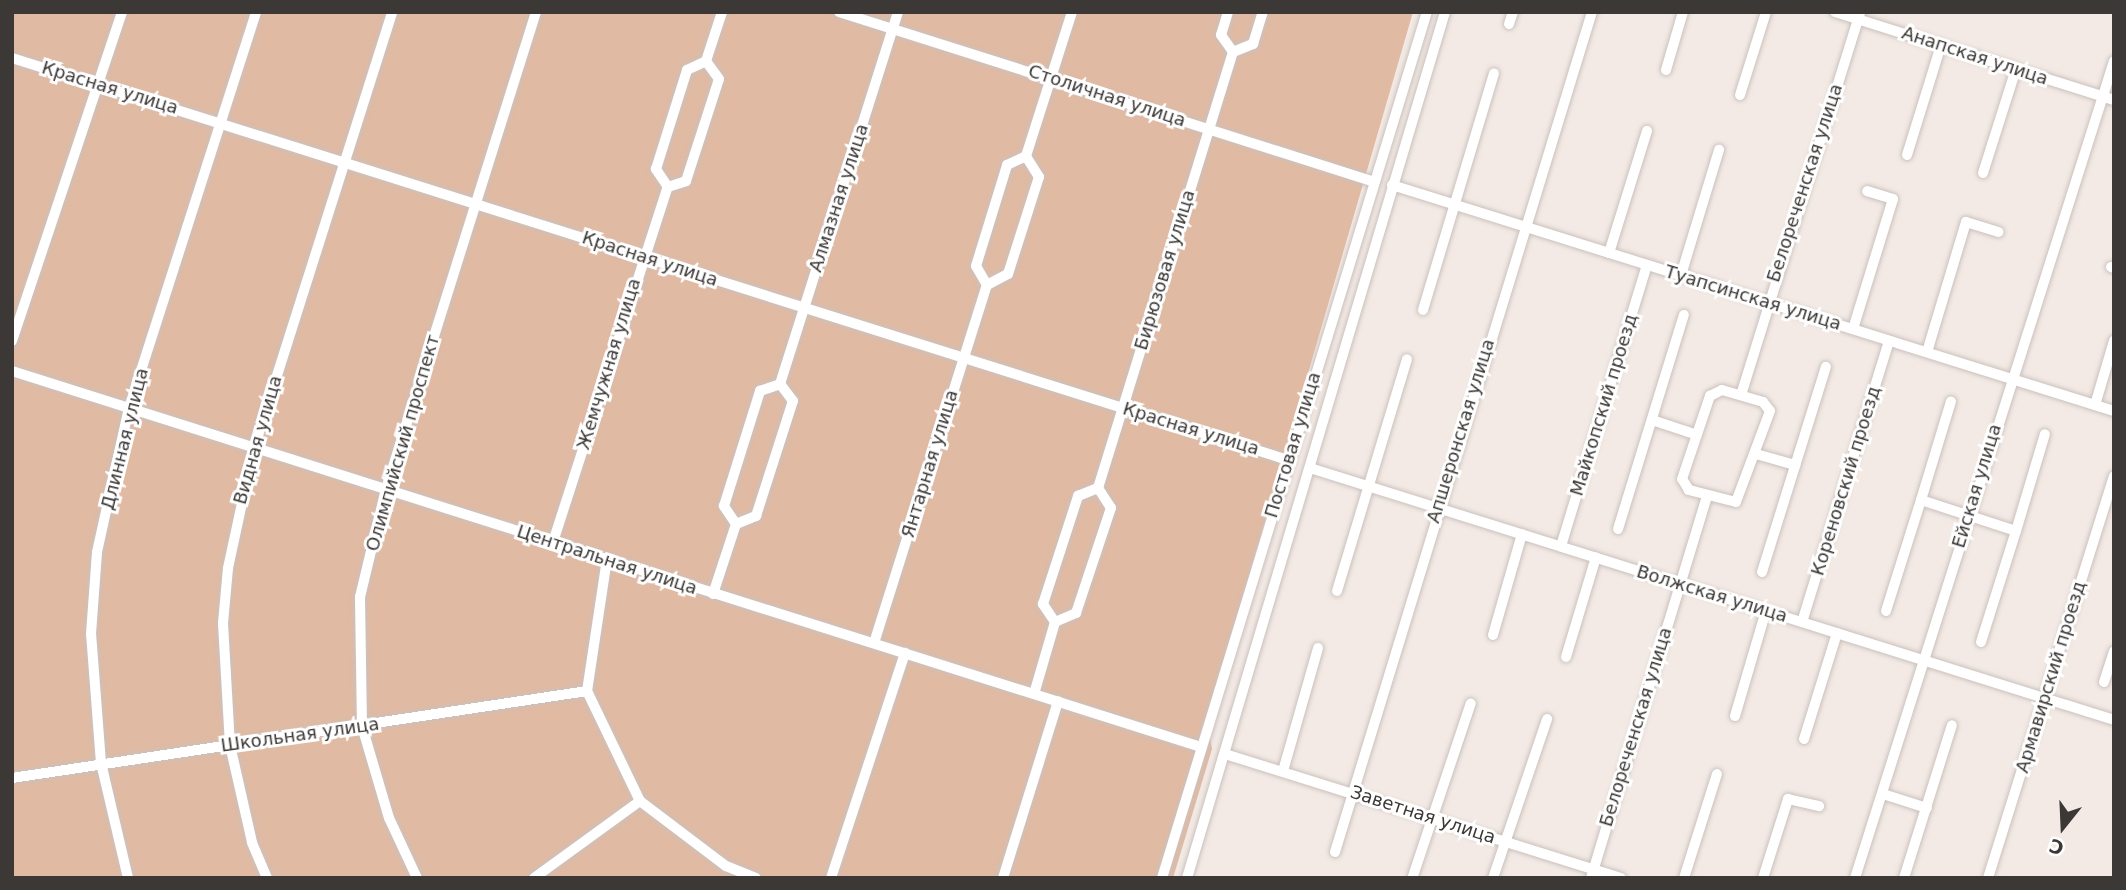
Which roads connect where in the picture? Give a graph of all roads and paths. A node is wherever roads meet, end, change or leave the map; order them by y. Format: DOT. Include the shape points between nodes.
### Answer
graph roads {
  1 [pos="122,12"];
  2 [pos="256,12"];
  3 [pos="392,12"];
  4 [pos="536,12"];
  5 [pos="722,12"];
  6 [pos="839,12"];
  7 [pos="898,12"];
  8 [pos="1072,12"];
  9 [pos="1228,12"];
  10 [pos="1263,12"];
  11 [pos="1427,12"];
  12 [pos="1445,12"];
  13 [pos="1592,12"];
  14 [pos="1684,12"];
  15 [pos="1766,12"];
  16 [pos="1835,12"];
  17 [pos="1859,16"];
  18 [pos="893,29"];
  19 [pos="1941,45"];
  20 [pos="1233,52"];
  21 [pos="12,58"];
  22 [pos="706,61"];
  23 [pos="2114,61"];
  24 [pos="2016,69"];
  25 [pos="1665,70"];
  26 [pos="1494,73"];
  27 [pos="1051,78"];
  28 [pos="98,85"];
  29 [pos="1740,95"];
  30 [pos="2102,96"];
  31 [pos="2114,100"];
  32 [pos="221,123"];
  33 [pos="1210,128"];
  34 [pos="1647,131"];
  35 [pos="1719,150"];
  36 [pos="1907,155"];
  37 [pos="1026,156"];
  38 [pos="342,162"];
  39 [pos="1983,173"];
  40 [pos="1375,182"];
  41 [pos="1392,185"];
  42 [pos="668,187"];
  43 [pos="1867,191"];
  44 [pos="475,204"];
  45 [pos="1455,204"];
  46 [pos="1524,227"];
  47 [pos="1999,232"];
  48 [pos="1609,253"];
  49 [pos="643,257"];
  50 [pos="1647,265"];
  51 [pos="1681,275"];
  52 [pos="988,285"];
  53 [pos="1766,302"];
  54 [pos="804,307"];
  55 [pos="1423,310"];
  56 [pos="1684,314"];
  57 [pos="1853,329"];
  58 [pos="12,341"];
  59 [pos="1889,341"];
  60 [pos="2114,341"];
  61 [pos="1927,352"];
  62 [pos="1407,359"];
  63 [pos="962,360"];
  64 [pos="1826,368"];
  65 [pos="12,371"];
  66 [pos="2011,379"];
  67 [pos="780,384"];
  68 [pos="1741,395"];
  69 [pos="1951,401"];
  70 [pos="2095,405"];
  71 [pos="129,408"];
  72 [pos="1122,408"];
  73 [pos="2114,411"];
  74 [pos="1651,420"];
  75 [pos="2045,434"];
  76 [pos="1697,435"];
  77 [pos="254,447"];
  78 [pos="1756,454"];
  79 [pos="1288,460"];
  80 [pos="1795,465"];
  81 [pos="1310,467"];
  82 [pos="2114,476"];
  83 [pos="1369,486"];
  84 [pos="1098,488"];
  85 [pos="386,489"];
  86 [pos="1707,496"];
  87 [pos="1921,500"];
  88 [pos="1438,508"];
  89 [pos="1968,515"];
  90 [pos="736,524"];
  91 [pos="1618,529"];
  92 [pos="2016,531"];
  93 [pos="1522,534"];
  94 [pos="553,542"];
  95 [pos="1561,546"];
  96 [pos="1596,557"];
  97 [pos="607,559"];
  98 [pos="1762,572"];
  99 [pos="1680,584"];
  100 [pos="1336,591"];
  101 [pos="713,594"];
  102 [pos="1766,611"];
  103 [pos="1886,611"];
  104 [pos="1055,622"];
  105 [pos="1802,622"];
  106 [pos="1837,633"];
  107 [pos="1493,635"];
  108 [pos="1981,642"];
  109 [pos="874,643"];
  110 [pos="1318,648"];
  111 [pos="2114,652"];
  112 [pos="905,653"];
  113 [pos="1566,657"];
  114 [pos="1924,661"];
  115 [pos="2104,682"];
  116 [pos="587,691"];
  117 [pos="1034,694"];
  118 [pos="2044,698"];
  119 [pos="1058,701"];
  120 [pos="1471,703"];
  121 [pos="1735,716"];
  122 [pos="1546,719"];
  123 [pos="2114,720"];
  124 [pos="1952,725"];
  125 [pos="362,726"];
  126 [pos="1804,739"];
  127 [pos="230,745"];
  128 [pos="1201,747"];
  129 [pos="1225,754"];
  130 [pos="100,763"];
  131 [pos="1283,771"];
  132 [pos="1717,774"];
  133 [pos="12,778"];
  134 [pos="1352,792"];
  135 [pos="1883,794"];
  136 [pos="640,801"];
  137 [pos="1819,806"];
  138 [pos="1927,808"];
  139 [pos="1432,817"];
  140 [pos="1504,841"];
  141 [pos="1335,852"];
  142 [pos="1592,873"];
  143 [pos="1413,876"];
  144 [pos="128,878"];
  145 [pos="267,878"];
  146 [pos="417,878"];
  147 [pos="534,878"];
  148 [pos="756,878"];
  149 [pos="831,878"];
  150 [pos="1003,878"];
  151 [pos="1163,878"];
  152 [pos="1187,878"];
  153 [pos="1493,878"];
  154 [pos="1621,878"];
  155 [pos="1684,878"];
  156 [pos="1763,878"];
  157 [pos="1856,878"];
  158 [pos="1904,878"];
  159 [pos="1988,878"];
  1 -- 28 [label="street"];
  2 -- 32 [label="street, Длинная улица"];
  3 -- 38 [label="street, Видная улица"];
  4 -- 44 [label="street, Олимпийский проспект"];
  5 -- 22 [label="street"];
  6 -- 18 [label="street, Столичная улица"];
  7 -- 18 [label="street, Алмазная улица"];
  8 -- 27 [label="street"];
  9 -- 20 [label="street" via="1221,35"];
  10 -- 20 [label="street" via="1253,44"];
  11 -- 40 [label="street, Постовая улица"];
  12 -- 41 [label="street, Постовая улица"];
  13 -- 46 [label="street, Апшеронская улица"];
  14 -- 25 [label="street"];
  15 -- 29 [label="street"];
  16 -- 17 [label="street, Анапская улица"];
  17 -- 19 [label="street, Анапская улица"];
  17 -- 53 [label="street, Белореченская улица"];
  18 -- 27 [label="street, Столичная улица"];
  18 -- 54 [label="street, Алмазная улица"];
  19 -- 24 [label="street, Анапская улица"];
  19 -- 36 [label="street"];
  20 -- 33 [label="street, Бирюзовая улица"];
  21 -- 28 [label="street, Красная улица"];
  22 -- 42 [label="street" via="687,70 656,169"];
  22 -- 42 [label="street, Жемчужная улица" via="719,79 686,181"];
  23 -- 30 [label="street, Ейская улица"];
  24 -- 30 [label="street, Анапская улица"];
  24 -- 39 [label="street"];
  26 -- 45 [label="street"];
  27 -- 33 [label="street, Столичная улица"];
  27 -- 37 [label="street"];
  28 -- 32 [label="street, Красная улица"];
  28 -- 58 [label="street"];
  30 -- 31 [label="street, Анапская улица"];
  30 -- 66 [label="street, Ейская улица"];
  32 -- 38 [label="street, Красная улица"];
  32 -- 71 [label="street, Длинная улица"];
  33 -- 40 [label="street, Столичная улица"];
  33 -- 72 [label="street, Бирюзовая улица"];
  34 -- 48 [label="street"];
  35 -- 51 [label="street"];
  37 -- 52 [label="street" via="1007,165 976,266"];
  37 -- 52 [label="street, Янтарная улица" via="1039,177 1008,274"];
  38 -- 44 [label="street, Красная улица"];
  38 -- 77 [label="street, Видная улица"];
  40 -- 79 [label="street, Постовая улица"];
  41 -- 45 [label="street, Туапсинская улица"];
  41 -- 81 [label="street, Постовая улица"];
  42 -- 49 [label="street, Жемчужная улица"];
  43 -- 57 [label="street" via="1893,199"];
  44 -- 49 [label="street, Красная улица"];
  44 -- 85 [label="street, Олимпийский проспект"];
  45 -- 46 [label="street, Туапсинская улица"];
  45 -- 55 [label="street"];
  46 -- 48 [label="street, Туапсинская улица"];
  46 -- 88 [label="street, Апшеронская улица"];
  47 -- 61 [label="street" via="1966,222"];
  48 -- 50 [label="street, Туапсинская улица"];
  49 -- 54 [label="street, Красная улица"];
  49 -- 94 [label="street, Жемчужная улица"];
  50 -- 51 [label="street, Туапсинская улица"];
  50 -- 95 [label="street, Майкопский проезд"];
  51 -- 53 [label="street, Туапсинская улица"];
  52 -- 63 [label="street, Янтарная улица"];
  53 -- 57 [label="street, Туапсинская улица"];
  53 -- 68 [label="street, Белореченская улица"];
  54 -- 63 [label="street, Красная улица"];
  54 -- 67 [label="street, Алмазная улица"];
  56 -- 74 [label="street"];
  57 -- 59 [label="street, Туапсинская улица"];
  59 -- 61 [label="street, Туапсинская улица"];
  59 -- 105 [label="street, Кореновский проезд"];
  60 -- 70 [label="street"];
  61 -- 66 [label="street, Туапсинская улица"];
  62 -- 83 [label="street"];
  63 -- 72 [label="street, Красная улица"];
  63 -- 109 [label="street, Янтарная улица"];
  64 -- 80 [label="street"];
  65 -- 71 [label="street, Центральная улица"];
  66 -- 70 [label="street, Туапсинская улица"];
  66 -- 89 [label="street, Ейская улица"];
  67 -- 90 [label="street" via="793,401 755,516"];
  67 -- 90 [label="street" via="760,391 723,506"];
  68 -- 76 [label="street" via="1714,391"];
  68 -- 78 [label="street" via="1763,402 1770,411"];
  69 -- 87 [label="street"];
  70 -- 73 [label="street, Туапсинская улица"];
  71 -- 77 [label="street, Центральная улица"];
  71 -- 130 [label="street, Длинная улица" via="97,552 91,634"];
  72 -- 79 [label="street, Красная улица"];
  72 -- 84 [label="street, Бирюзовая улица"];
  74 -- 76 [label="street"];
  74 -- 91 [label="street"];
  75 -- 92 [label="street"];
  76 -- 86 [label="street" via="1682,478 1689,490"];
  77 -- 85 [label="street, Центральная улица"];
  77 -- 127 [label="street, Видная улица" via="228,568 223,623"];
  78 -- 80 [label="street"];
  78 -- 86 [label="street" via="1736,502"];
  79 -- 128 [label="street, Постовая улица"];
  80 -- 98 [label="street"];
  81 -- 83 [label="street, Волжская улица"];
  81 -- 129 [label="street, Постовая улица"];
  82 -- 118 [label="street, Армавирский проезд"];
  83 -- 88 [label="street, Волжская улица"];
  83 -- 100 [label="street"];
  84 -- 104 [label="street" via="1078,496 1043,604"];
  84 -- 104 [label="street" via="1111,508 1076,613"];
  85 -- 94 [label="street, Центральная улица"];
  85 -- 125 [label="street, Олимпийский проспект" via="360,597"];
  86 -- 99 [label="street, Белореченская улица"];
  87 -- 89 [label="street"];
  87 -- 103 [label="street"];
  88 -- 93 [label="street, Волжская улица"];
  88 -- 134 [label="street, Апшеронская улица"];
  89 -- 92 [label="street"];
  89 -- 114 [label="street, Ейская улица"];
  90 -- 101 [label="street"];
  92 -- 108 [label="street"];
  93 -- 95 [label="street, Волжская улица"];
  93 -- 107 [label="street"];
  94 -- 97 [label="street, Центральная улица"];
  95 -- 96 [label="street, Волжская улица"];
  96 -- 99 [label="street, Волжская улица"];
  96 -- 113 [label="street"];
  97 -- 101 [label="street, Центральная улица"];
  97 -- 116 [label="street"];
  99 -- 102 [label="street, Волжская улица"];
  99 -- 142 [label="street, Белореченская улица"];
  101 -- 109 [label="street, Центральная улица"];
  102 -- 105 [label="street, Волжская улица"];
  102 -- 121 [label="street"];
  104 -- 117 [label="street"];
  105 -- 106 [label="street, Волжская улица"];
  106 -- 114 [label="street, Волжская улица"];
  106 -- 126 [label="street"];
  109 -- 112 [label="street, Центральная улица"];
  110 -- 131 [label="street"];
  111 -- 115 [label="street"];
  112 -- 117 [label="street, Центральная улица"];
  112 -- 149 [label="street"];
  114 -- 118 [label="street, Волжская улица"];
  114 -- 135 [label="street, Ейская улица"];
  116 -- 125 [label="street, Школьная улица"];
  116 -- 136 [label="street"];
  117 -- 119 [label="street, Центральная улица"];
  118 -- 123 [label="street, Волжская улица"];
  118 -- 159 [label="street, Армавирский проезд"];
  119 -- 128 [label="street, Центральная улица"];
  119 -- 150 [label="street"];
  120 -- 139 [label="street"];
  122 -- 140 [label="street"];
  124 -- 138 [label="street"];
  125 -- 127 [label="street, Школьная улица"];
  125 -- 146 [label="street, Олимпийский проспект" via="389,818"];
  127 -- 130 [label="street, Школьная улица"];
  127 -- 145 [label="street, Видная улица" via="252,842"];
  128 -- 151 [label="street, Постовая улица"];
  129 -- 131 [label="street, Заветная улица"];
  129 -- 152 [label="street, Постовая улица"];
  130 -- 133 [label="street, Школьная улица"];
  130 -- 144 [label="street, Длинная улица"];
  131 -- 134 [label="street, Заветная улица"];
  132 -- 155 [label="street"];
  134 -- 139 [label="street, Заветная улица"];
  134 -- 141 [label="street, Апшеронская улица"];
  135 -- 138 [label="street"];
  135 -- 157 [label="street, Ейская улица"];
  136 -- 147 [label="street"];
  136 -- 148 [label="street" via="726,866"];
  137 -- 156 [label="street" via="1788,799"];
  138 -- 158 [label="street"];
  139 -- 140 [label="street, Заветная улица"];
  139 -- 143 [label="street"];
  140 -- 142 [label="street, Заветная улица"];
  140 -- 153 [label="street"];
  142 -- 154 [label="street, Заветная улица"];
}
